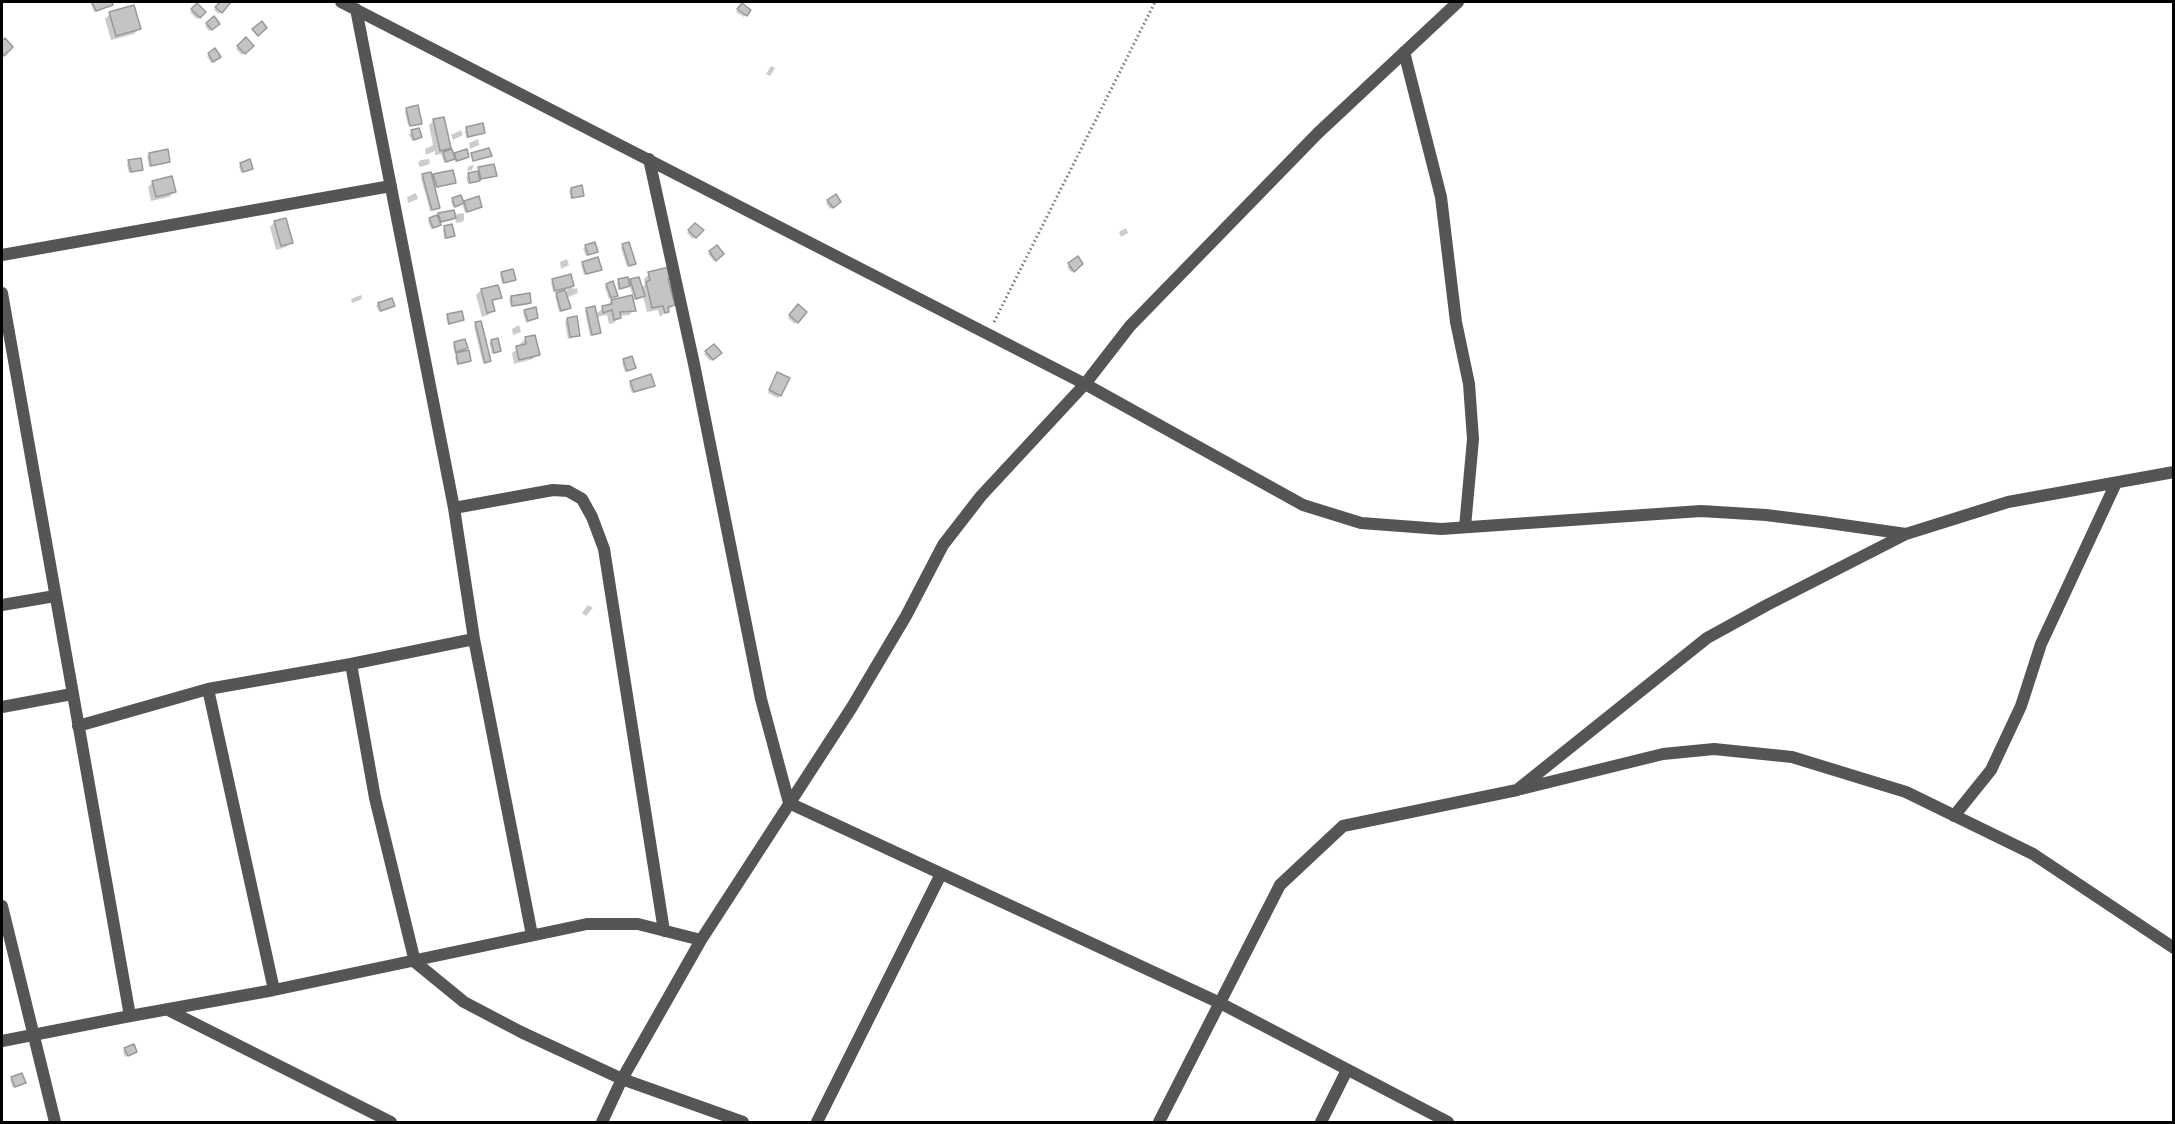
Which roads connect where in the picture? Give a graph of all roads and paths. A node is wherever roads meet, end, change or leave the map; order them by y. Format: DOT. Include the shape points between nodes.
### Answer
graph roads {
  1 [pos="341,2"];
  2 [pos="1155,2"];
  3 [pos="1458,2"];
  4 [pos="356,9"];
  5 [pos="1404,52"];
  6 [pos="649,159"];
  7 [pos="391,186"];
  8 [pos="2,255"];
  9 [pos="2,293"];
  10 [pos="988,333"];
  11 [pos="1085,384"];
  12 [pos="2174,472"];
  13 [pos="2116,483"];
  14 [pos="454,508"];
  15 [pos="1466,527"];
  16 [pos="1906,534"];
  17 [pos="55,596"];
  18 [pos="2,605"];
  19 [pos="474,639"];
  20 [pos="351,664"];
  21 [pos="208,689"];
  22 [pos="72,694"];
  23 [pos="2,707"];
  24 [pos="78,726"];
  25 [pos="1517,790"];
  26 [pos="789,803"];
  27 [pos="1954,816"];
  28 [pos="941,874"];
  29 [pos="2,906"];
  30 [pos="664,931"];
  31 [pos="532,935"];
  32 [pos="701,940"];
  33 [pos="2174,948"];
  34 [pos="415,962"];
  35 [pos="274,990"];
  36 [pos="1220,1004"];
  37 [pos="168,1010"];
  38 [pos="130,1016"];
  39 [pos="32,1035"];
  40 [pos="2,1041"];
  41 [pos="1347,1070"];
  42 [pos="622,1079"];
  43 [pos="54,1122"];
  44 [pos="391,1122"];
  45 [pos="602,1122"];
  46 [pos="743,1122"];
  47 [pos="817,1122"];
  48 [pos="1159,1122"];
  49 [pos="1321,1122"];
  50 [pos="1448,1122"];
  1 -- 4 [label="street"];
  2 -- 10 [label="path"];
  3 -- 5 [label="street"];
  4 -- 6 [label="street"];
  4 -- 7 [label="street"];
  5 -- 11 [label="street" via="1318,133 1130,326"];
  5 -- 15 [label="street" via="1441,197 1456,322 1469,384 1473,439"];
  6 -- 10 [label="street"];
  6 -- 26 [label="street" via="761,699"];
  7 -- 8 [label="street"];
  7 -- 14 [label="street"];
  9 -- 17 [label="street"];
  10 -- 11 [label="street"];
  11 -- 15 [label="street" via="1303,505 1361,523"];
  11 -- 26 [label="street" via="981,496 943,545 852,707"];
  12 -- 13 [label="street"];
  13 -- 16 [label="street" via="2008,502"];
  13 -- 27 [label="street" via="2041,644 2021,706 1991,770"];
  14 -- 19 [label="street"];
  14 -- 30 [label="street" via="560,490 582,499 592,517 603,549"];
  15 -- 16 [label="street" via="1701,511 1766,515"];
  16 -- 25 [label="street" via="1707,638"];
  17 -- 18 [label="street"];
  17 -- 22 [label="street"];
  19 -- 20 [label="street"];
  19 -- 31 [label="street"];
  20 -- 21 [label="street"];
  20 -- 34 [label="street" via="375,798"];
  21 -- 24 [label="street"];
  21 -- 35 [label="street"];
  22 -- 23 [label="street"];
  22 -- 24 [label="street"];
  24 -- 38 [label="street"];
  25 -- 27 [label="street" via="1663,754 1714,749 1792,757 1906,792"];
  25 -- 36 [label="street" via="1343,826 1280,885"];
  26 -- 28 [label="street"];
  26 -- 32 [label="street"];
  27 -- 33 [label="street" via="2033,854"];
  28 -- 36 [label="street"];
  28 -- 47 [label="street"];
  29 -- 39 [label="street"];
  30 -- 31 [label="street" via="638,924 587,924"];
  30 -- 32 [label="street"];
  31 -- 34 [label="street"];
  32 -- 42 [label="street"];
  34 -- 35 [label="street"];
  34 -- 42 [label="street" via="464,1002"];
  35 -- 37 [label="street"];
  36 -- 41 [label="street"];
  36 -- 48 [label="street"];
  37 -- 38 [label="street"];
  37 -- 44 [label="street"];
  38 -- 39 [label="street"];
  39 -- 40 [label="street"];
  39 -- 43 [label="street"];
  41 -- 49 [label="street"];
  41 -- 50 [label="street"];
  42 -- 45 [label="street"];
  42 -- 46 [label="street"];
}
